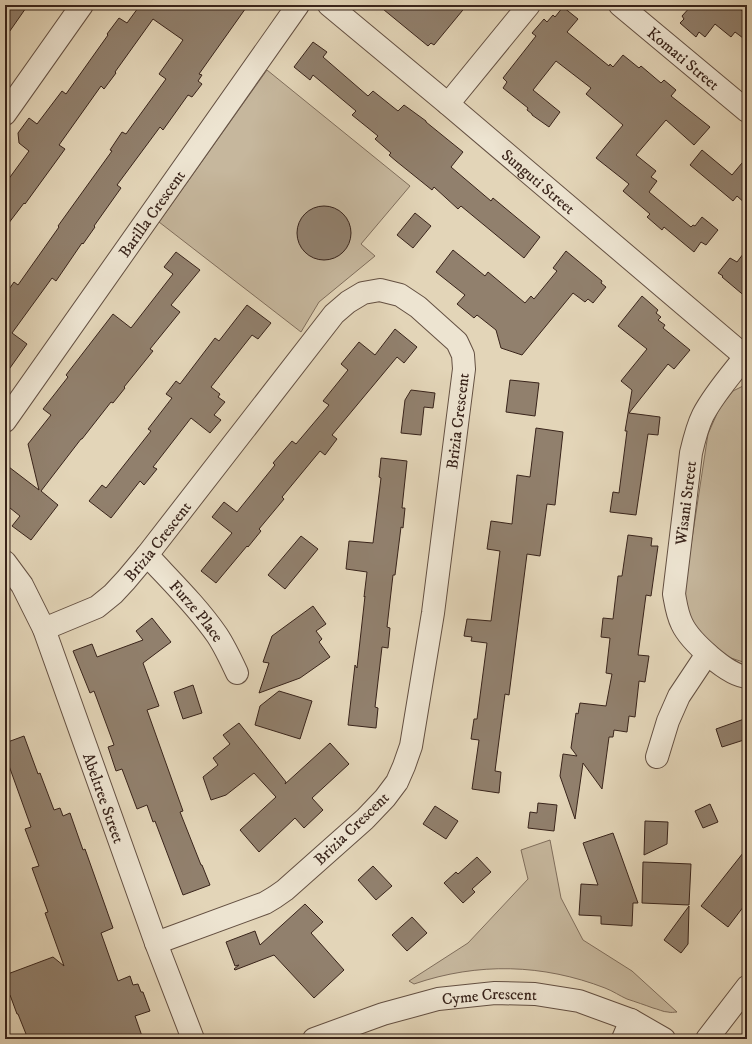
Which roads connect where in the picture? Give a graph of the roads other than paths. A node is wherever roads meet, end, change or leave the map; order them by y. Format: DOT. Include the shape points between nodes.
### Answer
graph roads {
  1 [pos="82,5"];
  2 [pos="298,5"];
  3 [pos="329,5"];
  4 [pos="529,5"];
  5 [pos="620,5"];
  6 [pos="448,104"];
  7 [pos="747,111"];
  8 [pos="5,114"];
  9 [pos="746,358"];
  10 [pos="5,421"];
  11 [pos="147,555"];
  12 [pos="5,562"];
  13 [pos="44,629"];
  14 [pos="707,654"];
  15 [pos="237,673"];
  16 [pos="747,677"];
  17 [pos="657,758"];
  18 [pos="156,943"];
  19 [pos="747,987"];
  20 [pos="627,1030"];
  21 [pos="193,1039"];
  22 [pos="314,1039"];
  23 [pos="664,1039"];
  24 [pos="707,1039"];
  1 -- 8 [label="street"];
  2 -- 10 [label="street, Barilla Crescent"];
  3 -- 6 [label="street, Sunguti Street"];
  4 -- 6 [label="street"];
  5 -- 7 [label="street, Komati Street"];
  6 -- 9 [label="street, Sunguti Street"];
  9 -- 14 [label="street, Wisani Street" via="715,395 702,416 691,453 674,594 676,610 682,625"];
  11 -- 13 [label="street, Brizia Crescent" via="118,589 97,607"];
  11 -- 15 [label="street, Furze Place" via="196,608 216,634"];
  11 -- 18 [label="street, Brizia Crescent" via="334,314 348,302 363,293 380,290 400,296 418,307 457,342 463,355 464,369 433,613 411,746 396,782 365,819 275,898"];
  12 -- 13 [label="street, Abeltree Street" via="22,585"];
  13 -- 18 [label="street, Abeltree Street"];
  14 -- 16 [label="street, Wisani Street" via="733,672"];
  14 -- 17 [label="street" via="679,696 668,721"];
  18 -- 21 [label="street, Abeltree Street"];
  19 -- 24 [label="street"];
  20 -- 22 [label="street, Cyme Crescent" via="579,1002 535,994 495,993 438,1000 383,1014"];
  20 -- 23 [label="street, Cyme Crescent"];
}
